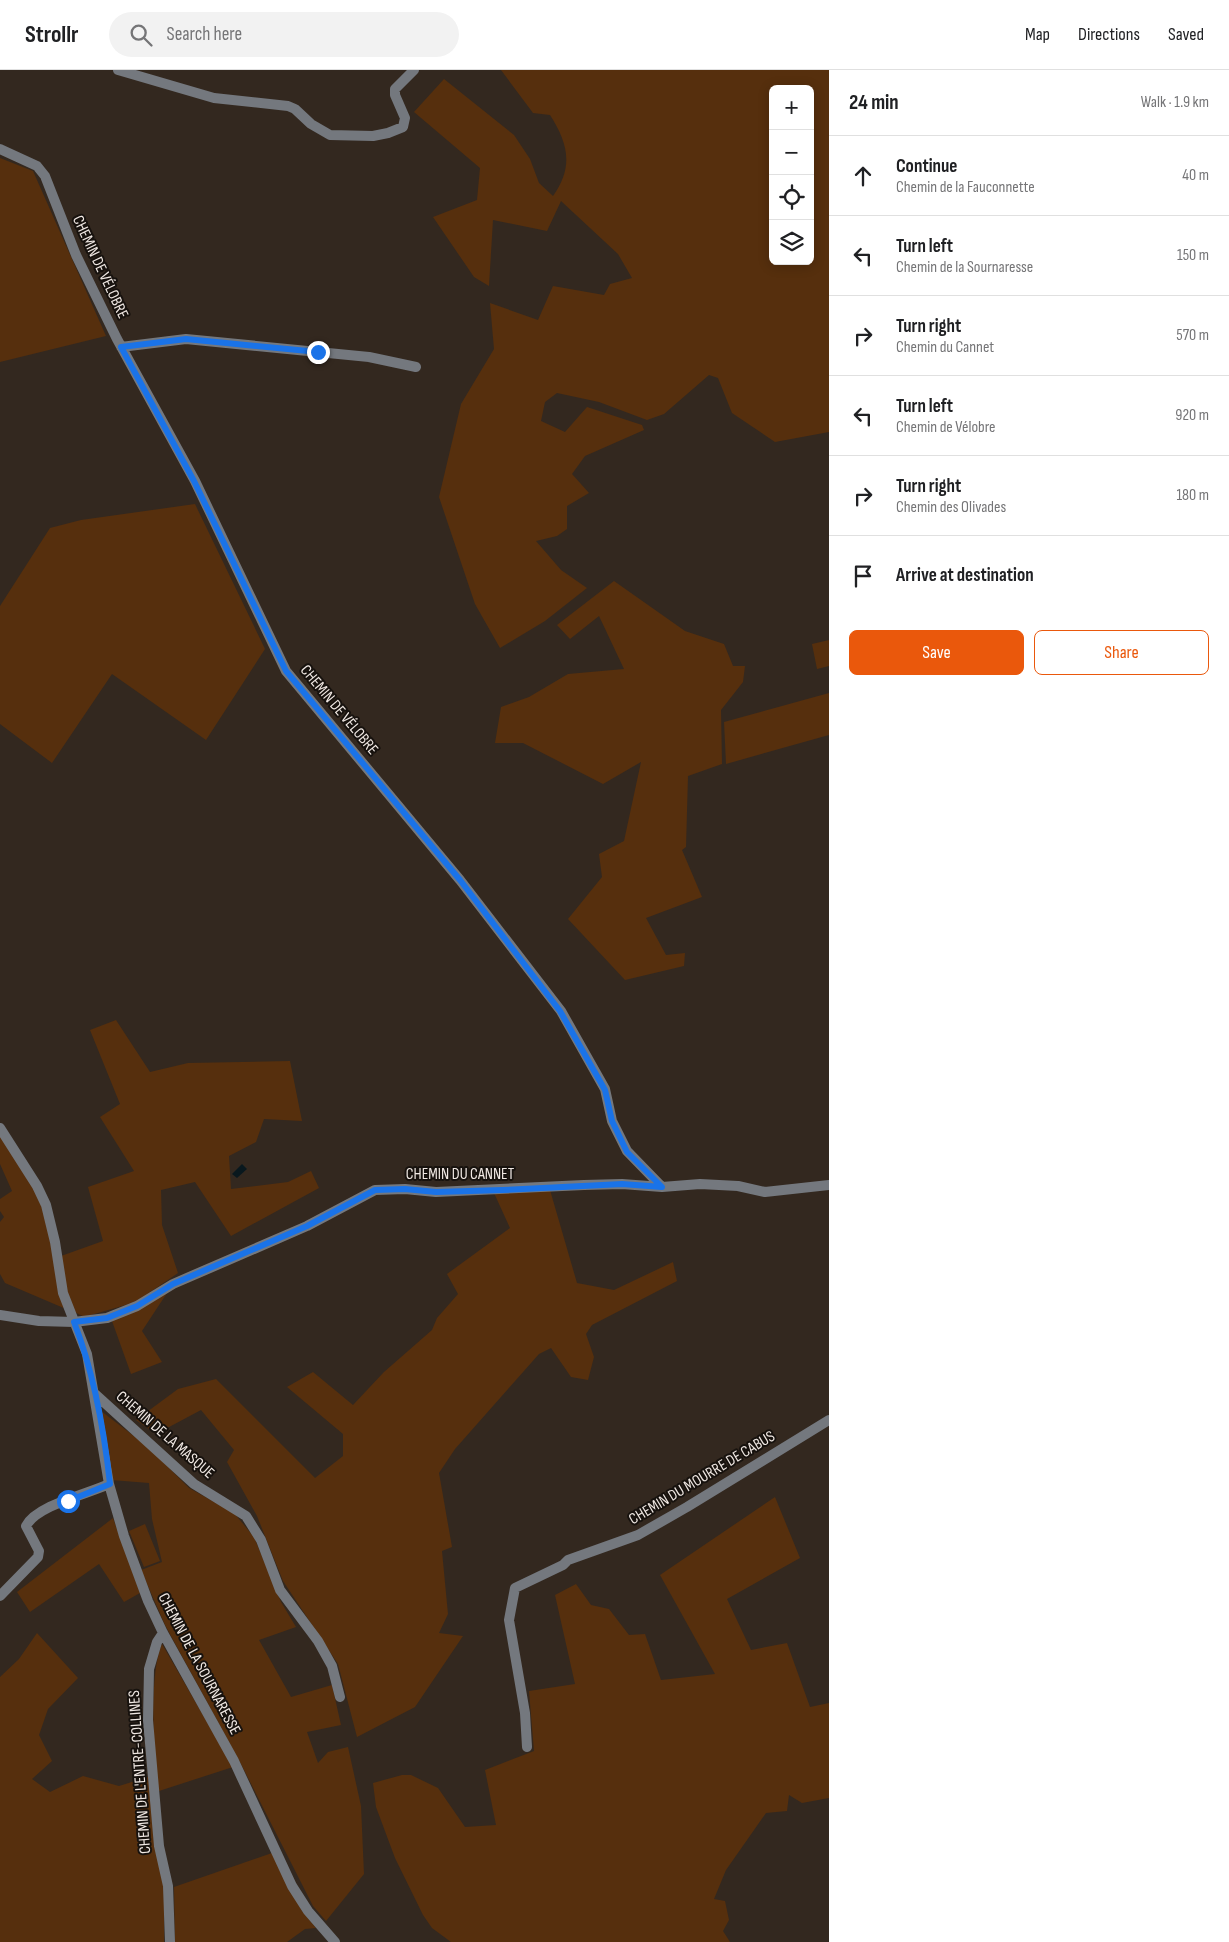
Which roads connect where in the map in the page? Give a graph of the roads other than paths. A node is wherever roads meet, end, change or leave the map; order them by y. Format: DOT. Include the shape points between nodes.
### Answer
graph roads {
  1 [pos="118,70"];
  2 [pos="414,70"];
  3 [pos="0,149"];
  4 [pos="121,347"];
  5 [pos="416,367"];
  6 [pos="0,1128"];
  7 [pos="829,1185"];
  8 [pos="662,1187"];
  9 [pos="0,1315"];
  10 [pos="74,1322"];
  11 [pos="95,1393"];
  12 [pos="829,1420"];
  13 [pos="110,1484"];
  14 [pos="0,1596"];
  15 [pos="163,1633"];
  16 [pos="340,1698"];
  17 [pos="527,1747"];
  18 [pos="170,1942"];
  19 [pos="335,1942"];
  1 -- 2 [label="street" via="214,98 288,106 330,135 373,136 403,127 405,118 395,96 395,88"];
  3 -- 4 [label="street, CHEMIN DE VÉLOBRE" via="37,166 45,176 76,255"];
  4 -- 5 [label="street" via="186,339 369,357"];
  4 -- 8 [label="street, CHEMIN DE VÉLOBRE" via="194,481 286,671 460,880 560,1011 605,1090 612,1121 627,1152"];
  6 -- 10 [label="street, CHEMIN DE LA SOURNARESSE" via="46,1205 63,1293"];
  7 -- 8 [label="street, CHEMIN DU CANNET" via="765,1192 738,1186 700,1184"];
  8 -- 10 [label="street, CHEMIN DU CANNET" via="622,1184 465,1191 375,1190 307,1226 173,1284 137,1306 107,1318"];
  9 -- 10 [label="street, CHEMIN DU CANNET"];
  10 -- 11 [label="street, CHEMIN DE LA SOURNARESSE" via="87,1354"];
  11 -- 13 [label="street, CHEMIN DE LA SOURNARESSE"];
  11 -- 16 [label="street, CHEMIN DE LA MASQUE" via="194,1484 246,1516 261,1540 280,1590 318,1641 332,1666"];
  12 -- 17 [label="street, CHEMIN DU MOURRE DE CABUS" via="638,1535 568,1560 515,1588 509,1620 525,1713"];
  13 -- 14 [label="street" via="55,1505 29,1521 26,1526 38,1557"];
  13 -- 15 [label="street, CHEMIN DE LA SOURNARESSE" via="138,1573"];
  15 -- 18 [label="street, CHEMIN DE L'ENTRE-COLLINES" via="149,1669 148,1720 159,1846 168,1886"];
  15 -- 19 [label="street, CHEMIN DE LA SOURNARESSE" via="234,1761 292,1886 308,1911"];
}
